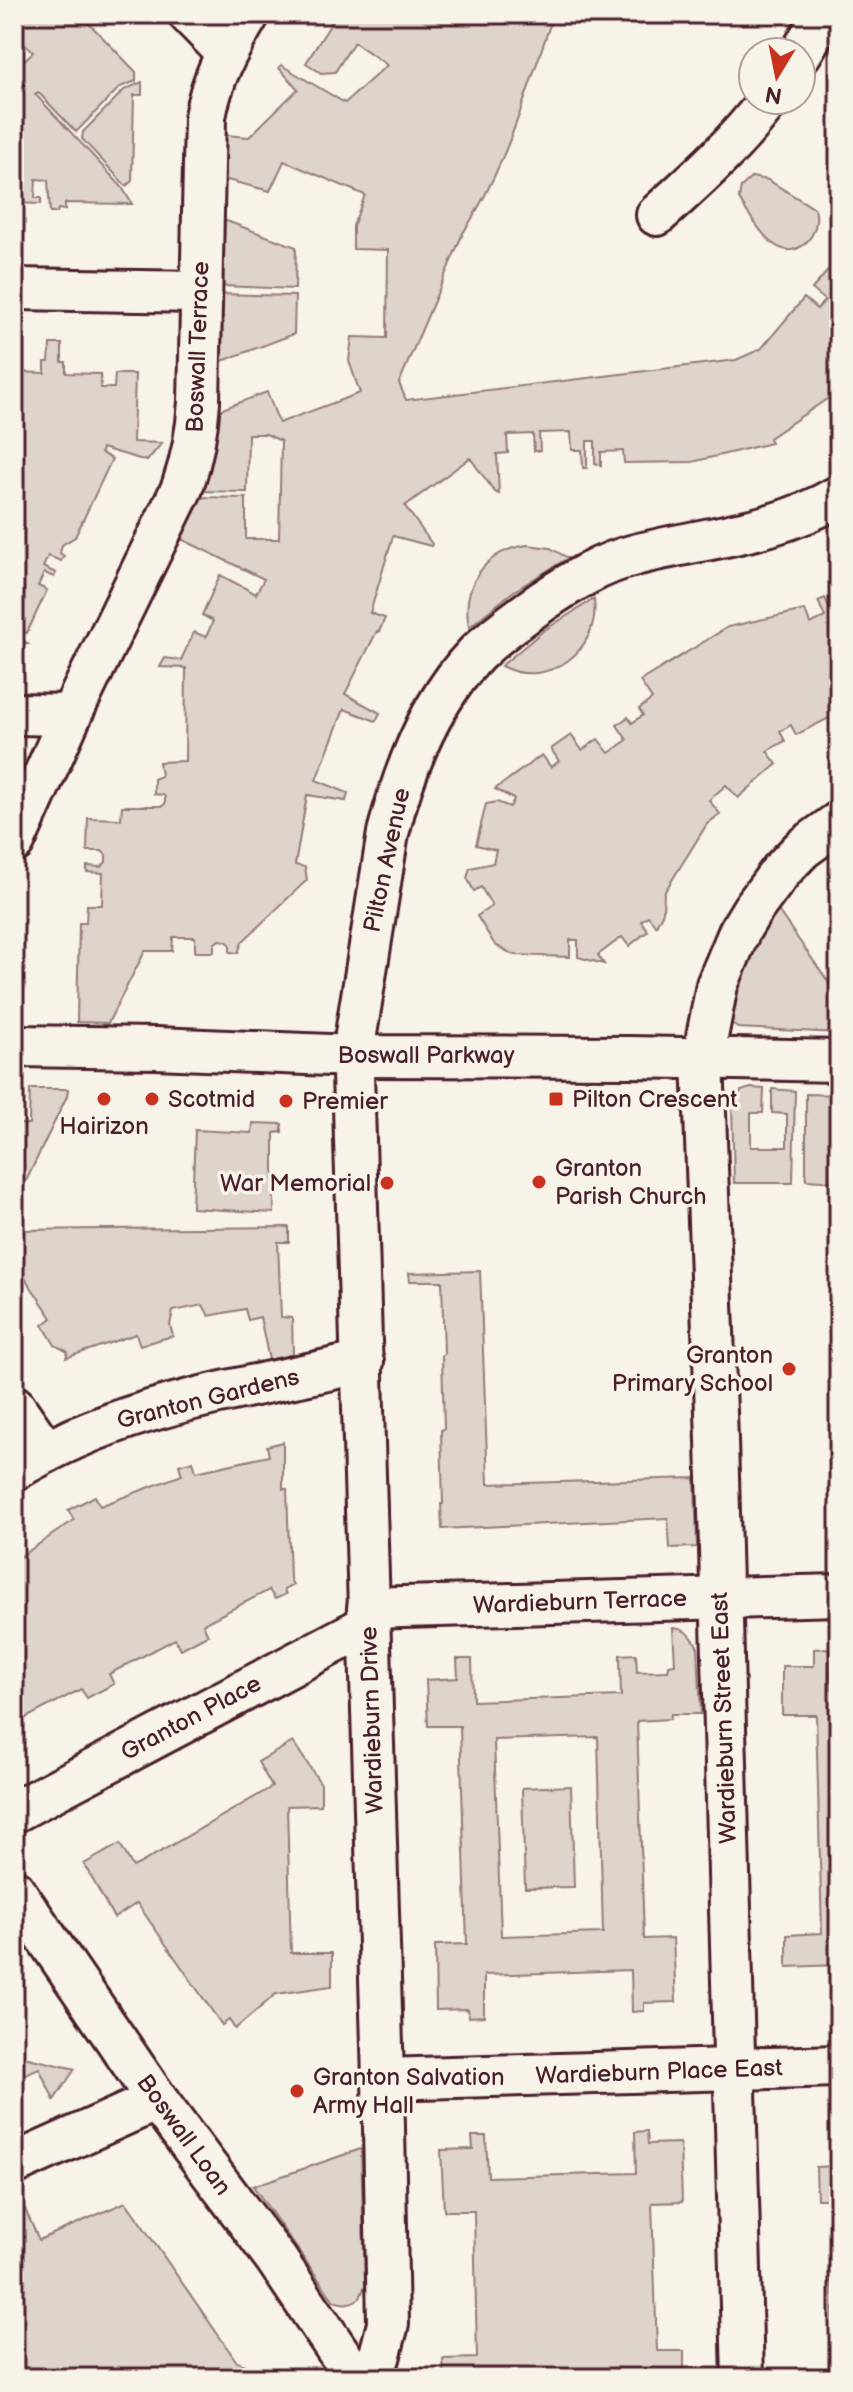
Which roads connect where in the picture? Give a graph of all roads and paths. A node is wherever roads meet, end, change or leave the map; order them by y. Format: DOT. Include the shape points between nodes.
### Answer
graph roads {
  1 [pos="189,14"];
  2 [pos="249,14"];
  3 [pos="824,14"];
  4 [pos="811,36"];
  5 [pos="226,52"];
  6 [pos="757,116"];
  7 [pos="657,215"];
  8 [pos="14,289"];
  9 [pos="201,292"];
  10 [pos="839,496"];
  11 [pos="14,714"];
  12 [pos="71,715"];
  13 [pos="839,822"];
  14 [pos="14,842"];
  15 [pos="14,1046"];
  16 [pos="354,1056"];
  17 [pos="703,1058"];
  18 [pos="839,1061"];
  19 [pos="363,1362"];
  20 [pos="14,1406"];
  21 [pos="30,1461"];
  22 [pos="839,1595"];
  23 [pos="721,1598"];
  24 [pos="368,1617"];
  25 [pos="14,1812"];
  26 [pos="14,1890"];
  27 [pos="839,2066"];
  28 [pos="736,2070"];
  29 [pos="383,2079"];
  30 [pos="157,2100"];
  31 [pos="14,2164"];
  32 [pos="359,2378"];
  33 [pos="743,2378"];
  1 -- 5 [label="street"];
  2 -- 5 [label="street, Boswall Terrace"];
  3 -- 4 [label="street"];
  5 -- 9 [label="street, Boswall Terrace" via="205,117"];
  6 -- 7 [label="street"];
  8 -- 9 [label="street"];
  9 -- 12 [label="street, Boswall Terrace" via="199,402 191,463"];
  10 -- 16 [label="street, Pilton Avenue" via="763,528 604,566 528,611 462,670 421,737 396,803 382,860"];
  11 -- 12 [label="street"];
  12 -- 14 [label="street, Boswall Terrace"];
  13 -- 17 [label="street" via="781,871 740,930 717,985"];
  15 -- 16 [label="street, Boswall Parkway"];
  16 -- 17 [label="street, Boswall Parkway"];
  16 -- 19 [label="street, Wardieburn Drive"];
  17 -- 18 [label="street, Boswall Parkway"];
  17 -- 23 [label="street, Wardieburn Street East"];
  19 -- 21 [label="street, Granton Gardens" via="168,1404 106,1424"];
  19 -- 24 [label="street, Wardieburn Drive"];
  20 -- 21 [label="street"];
  22 -- 23 [label="street, Wardieburn Terrace"];
  23 -- 24 [label="street, Wardieburn Terrace"];
  23 -- 28 [label="street, Wardieburn Street East"];
  24 -- 25 [label="street, Granton Place"];
  24 -- 29 [label="street, Wardieburn Drive"];
  26 -- 30 [label="street, Boswall Loan"];
  27 -- 28 [label="street, Wardieburn Place East"];
  28 -- 29 [label="street, Wardieburn Place East"];
  28 -- 33 [label="street, Wardieburn Street East"];
  29 -- 32 [label="street, Wardieburn Drive" via="388,2324 379,2358"];
  30 -- 31 [label="street"];
  30 -- 32 [label="street, Boswall Loan"];
}
